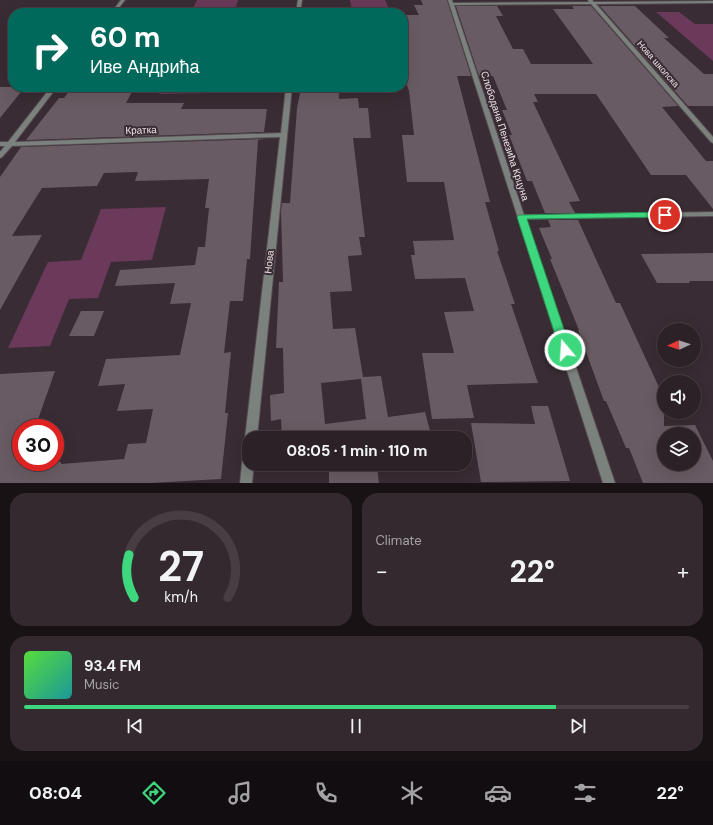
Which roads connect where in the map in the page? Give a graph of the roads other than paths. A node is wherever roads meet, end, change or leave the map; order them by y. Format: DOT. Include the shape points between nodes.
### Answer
graph roads {
  1 [pos="123,0"];
  2 [pos="590,1"];
  3 [pos="451,2"];
  4 [pos="713,2"];
  5 [pos="117,8"];
  6 [pos="50,92"];
  7 [pos="288,92"];
  8 [pos="282,135"];
  9 [pos="713,141"];
  10 [pos="0,144"];
  11 [pos="9,144"];
  12 [pos="0,156"];
  13 [pos="713,214"];
  14 [pos="522,217"];
  15 [pos="252,431"];
  16 [pos="247,471"];
  17 [pos="246,483"];
  18 [pos="609,483"];
  1 -- 5 [label="street"];
  2 -- 3 [label="street"];
  2 -- 4 [label="street"];
  2 -- 9 [label="street, Нова школска"];
  3 -- 14 [label="street, Слободана Пенезића Крцуна"];
  6 -- 11 [label="street"];
  7 -- 8 [label="street, Нова"];
  8 -- 11 [label="street, Кратка"];
  8 -- 15 [label="street, Нова"];
  10 -- 11 [label="street, Кратка"];
  11 -- 12 [label="street"];
  13 -- 14 [label="street"];
  14 -- 18 [label="street, Слободана Пенезића Крцуна"];
  16 -- 17 [label="street"];
}
